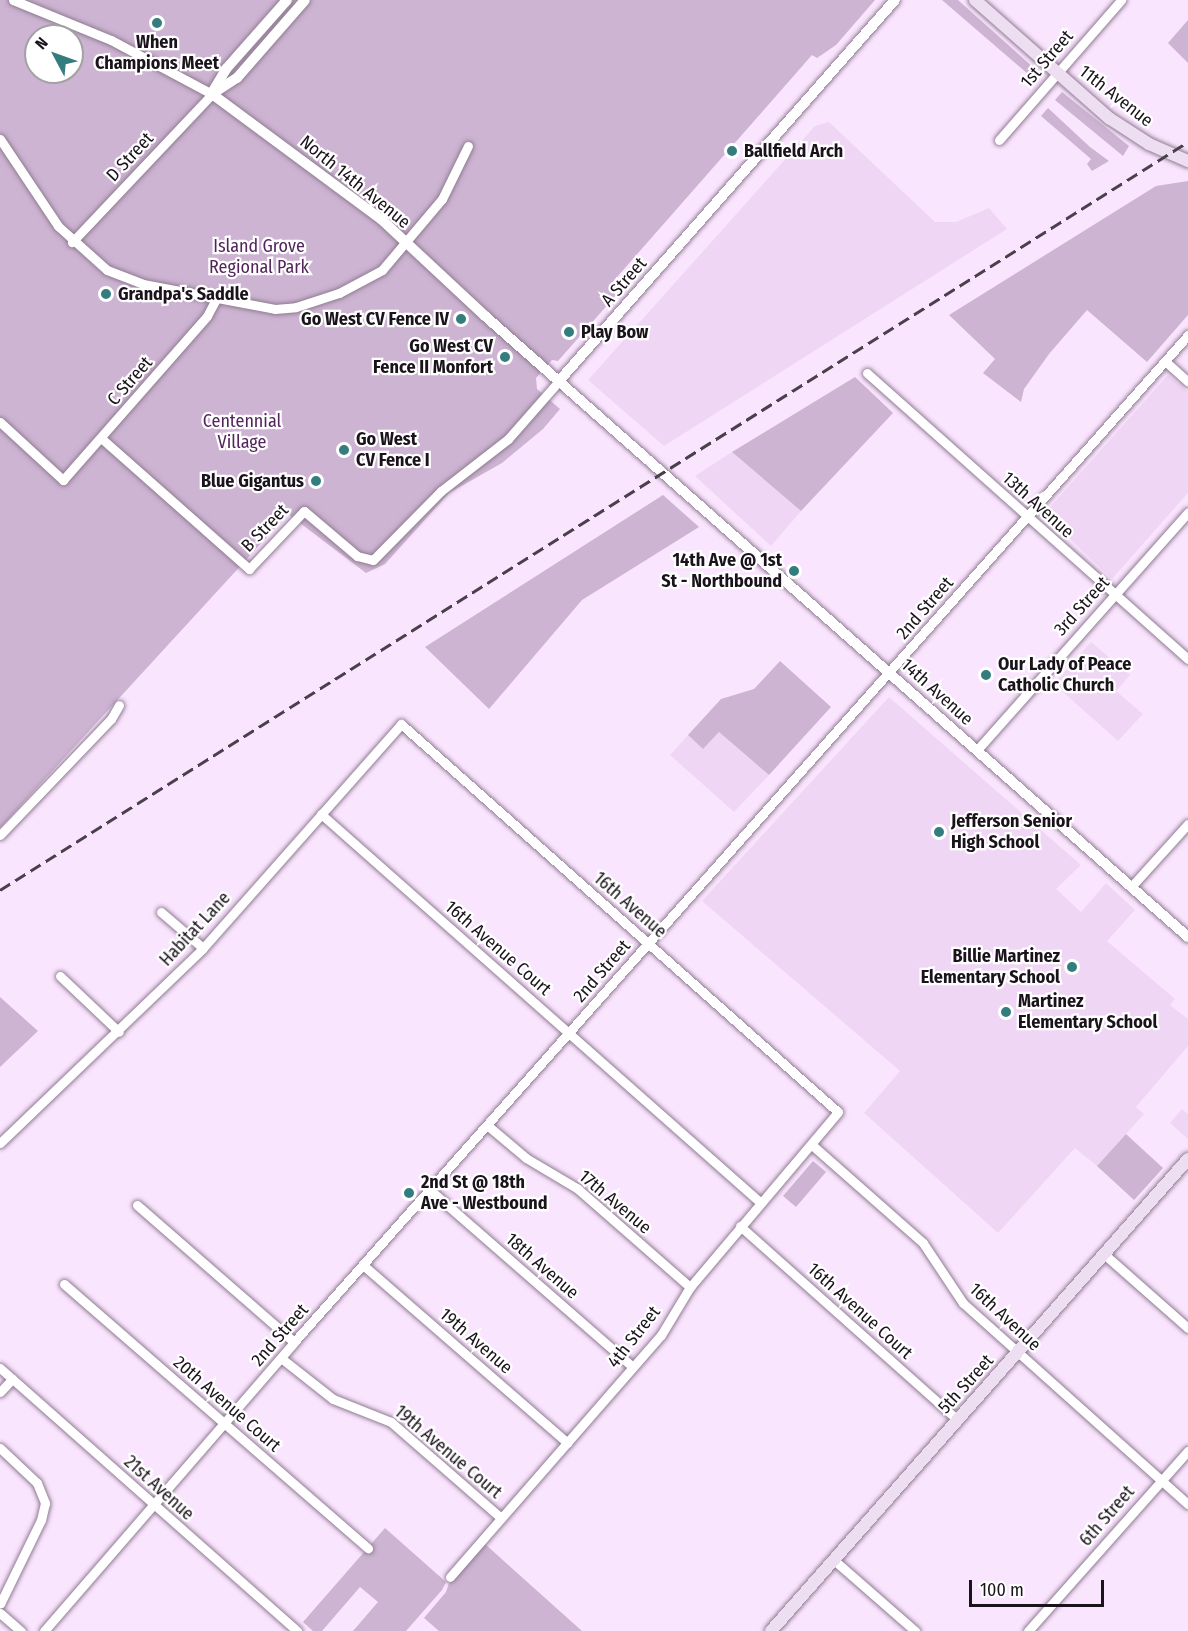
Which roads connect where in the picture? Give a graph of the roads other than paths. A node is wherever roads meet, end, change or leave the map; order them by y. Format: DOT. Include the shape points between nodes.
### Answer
graph roads {
  1 [pos="13,0"];
  2 [pos="287,0"];
  3 [pos="305,0"];
  4 [pos="895,0"];
  5 [pos="975,0"];
  6 [pos="1121,0"];
  7 [pos="1057,72"];
  8 [pos="212,94"];
  9 [pos="0,139"];
  10 [pos="999,140"];
  11 [pos="468,146"];
  12 [pos="1188,161"];
  13 [pos="72,242"];
  14 [pos="406,244"];
  15 [pos="216,299"];
  16 [pos="1188,335"];
  17 [pos="1165,361"];
  18 [pos="867,373"];
  19 [pos="559,381"];
  20 [pos="1188,382"];
  21 [pos="0,422"];
  22 [pos="101,438"];
  23 [pos="664,472"];
  24 [pos="304,511"];
  25 [pos="1188,512"];
  26 [pos="1027,517"];
  27 [pos="1115,594"];
  28 [pos="1188,659"];
  29 [pos="890,672"];
  30 [pos="119,705"];
  31 [pos="401,724"];
  32 [pos="977,750"];
  33 [pos="321,814"];
  34 [pos="1188,824"];
  35 [pos="0,834"];
  36 [pos="1131,887"];
  37 [pos="161,912"];
  38 [pos="1188,937"];
  39 [pos="648,943"];
  40 [pos="203,948"];
  41 [pos="60,976"];
  42 [pos="119,1032"];
  43 [pos="570,1033"];
  44 [pos="838,1112"];
  45 [pos="487,1125"];
  46 [pos="0,1143"];
  47 [pos="812,1145"];
  48 [pos="1188,1160"];
  49 [pos="430,1190"];
  50 [pos="761,1203"];
  51 [pos="137,1205"];
  52 [pos="740,1226"];
  53 [pos="1104,1254"];
  54 [pos="363,1265"];
  55 [pos="64,1284"];
  56 [pos="690,1287"];
  57 [pos="1188,1328"];
  58 [pos="294,1342"];
  59 [pos="1018,1353"];
  60 [pos="281,1358"];
  61 [pos="633,1367"];
  62 [pos="0,1368"];
  63 [pos="12,1379"];
  64 [pos="0,1392"];
  65 [pos="958,1420"];
  66 [pos="224,1424"];
  67 [pos="568,1443"];
  68 [pos="0,1448"];
  69 [pos="1188,1451"];
  70 [pos="1161,1481"];
  71 [pos="1188,1504"];
  72 [pos="153,1505"];
  73 [pos="501,1518"];
  74 [pos="368,1548"];
  75 [pos="834,1560"];
  76 [pos="450,1577"];
  77 [pos="0,1604"];
  78 [pos="0,1613"];
  79 [pos="21,1631"];
  80 [pos="44,1631"];
  81 [pos="297,1631"];
  82 [pos="771,1631"];
  83 [pos="915,1631"];
  84 [pos="1028,1631"];
  1 -- 8 [label="street, North 14th Avenue" via="111,40"];
  2 -- 8 [label="street, D Street" via="226,69"];
  3 -- 8 [label="street, D Street" via="237,78"];
  4 -- 19 [label="street, A Street"];
  5 -- 7 [label="main road, 11th Avenue"];
  6 -- 7 [label="street, 1st Street"];
  7 -- 10 [label="street, 1st Street"];
  7 -- 12 [label="main road, 11th Avenue" via="1125,130"];
  8 -- 13 [label="street, D Street"];
  8 -- 14 [label="street, North 14th Avenue" via="381,219"];
  9 -- 13 [label="street" via="57,226"];
  11 -- 14 [label="street" via="442,199"];
  13 -- 15 [label="street" via="123,278"];
  14 -- 15 [label="street" via="382,270 317,301 275,309"];
  14 -- 19 [label="street, North 14th Avenue"];
  15 -- 22 [label="street, C Street" via="207,316"];
  16 -- 17 [label="street, 2nd Street"];
  17 -- 20 [label="street"];
  17 -- 26 [label="street, 2nd Street"];
  18 -- 26 [label="street, 13th Avenue"];
  19 -- 23 [label="street, North 14th Avenue"];
  19 -- 24 [label="street, A Street" via="508,439 441,491 380,557 373,560 357,556"];
  21 -- 22 [label="street, C Street" via="63,480"];
  22 -- 24 [label="street, B Street" via="249,568"];
  23 -- 29 [label="street, 14th Avenue"];
  25 -- 27 [label="street, 3rd Street"];
  26 -- 27 [label="street, 13th Avenue"];
  26 -- 29 [label="street, 2nd Street"];
  27 -- 28 [label="street, 13th Avenue"];
  27 -- 32 [label="street, 3rd Street"];
  29 -- 32 [label="street, 14th Avenue"];
  29 -- 39 [label="street, 2nd Street"];
  30 -- 35 [label="street" via="111,719"];
  31 -- 33 [label="street, Habitat Lane"];
  31 -- 39 [label="street, 16th Avenue"];
  32 -- 36 [label="street, 14th Avenue"];
  33 -- 40 [label="street, Habitat Lane"];
  33 -- 43 [label="street, 16th Avenue Court"];
  34 -- 36 [label="street"];
  36 -- 38 [label="street, 14th Avenue"];
  37 -- 40 [label="street"];
  39 -- 43 [label="street, 2nd Street"];
  39 -- 44 [label="street, 16th Avenue"];
  40 -- 42 [label="street, Habitat Lane"];
  41 -- 42 [label="street"];
  42 -- 46 [label="street, Habitat Lane"];
  43 -- 45 [label="street, 2nd Street"];
  43 -- 50 [label="street, 16th Avenue Court"];
  44 -- 47 [label="street, 4th Street"];
  45 -- 49 [label="street, 2nd Street"];
  45 -- 56 [label="street, 17th Avenue" via="526,1158 578,1189"];
  47 -- 50 [label="street, 4th Street"];
  47 -- 59 [label="street, 16th Avenue" via="924,1243 953,1292"];
  48 -- 53 [label="main road, 5th Street"];
  49 -- 54 [label="street, 2nd Street"];
  49 -- 61 [label="street, 18th Avenue"];
  50 -- 52 [label="street, 4th Street"];
  51 -- 58 [label="street"];
  52 -- 56 [label="street, 4th Street"];
  52 -- 65 [label="street, 16th Avenue Court"];
  53 -- 57 [label="street"];
  53 -- 59 [label="main road, 5th Street"];
  54 -- 58 [label="street, 2nd Street"];
  54 -- 67 [label="street, 19th Avenue"];
  55 -- 66 [label="street, 20th Avenue Court"];
  56 -- 61 [label="street, 4th Street" via="661,1335"];
  58 -- 60 [label="street, 2nd Street"];
  59 -- 65 [label="main road, 5th Street"];
  59 -- 70 [label="street, 16th Avenue"];
  60 -- 66 [label="street, 2nd Street"];
  60 -- 73 [label="street, 19th Avenue Court" via="333,1399 391,1422"];
  61 -- 67 [label="street, 4th Street"];
  62 -- 63 [label="street, 21st Avenue"];
  63 -- 64 [label="street"];
  63 -- 72 [label="street, 21st Avenue"];
  65 -- 75 [label="main road, 5th Street"];
  66 -- 72 [label="street, 2nd Street"];
  66 -- 74 [label="street, 20th Avenue Court"];
  67 -- 73 [label="street, 4th Street"];
  68 -- 77 [label="street" via="37,1483 45,1503 41,1520"];
  69 -- 70 [label="street, 6th Street"];
  70 -- 71 [label="street, 16th Avenue"];
  70 -- 84 [label="street, 6th Street"];
  72 -- 80 [label="street, 2nd Street"];
  72 -- 81 [label="street, 21st Avenue"];
  73 -- 76 [label="street, 4th Street"];
  75 -- 82 [label="main road, 5th Street"];
  75 -- 83 [label="street"];
  78 -- 79 [label="street"];
}
